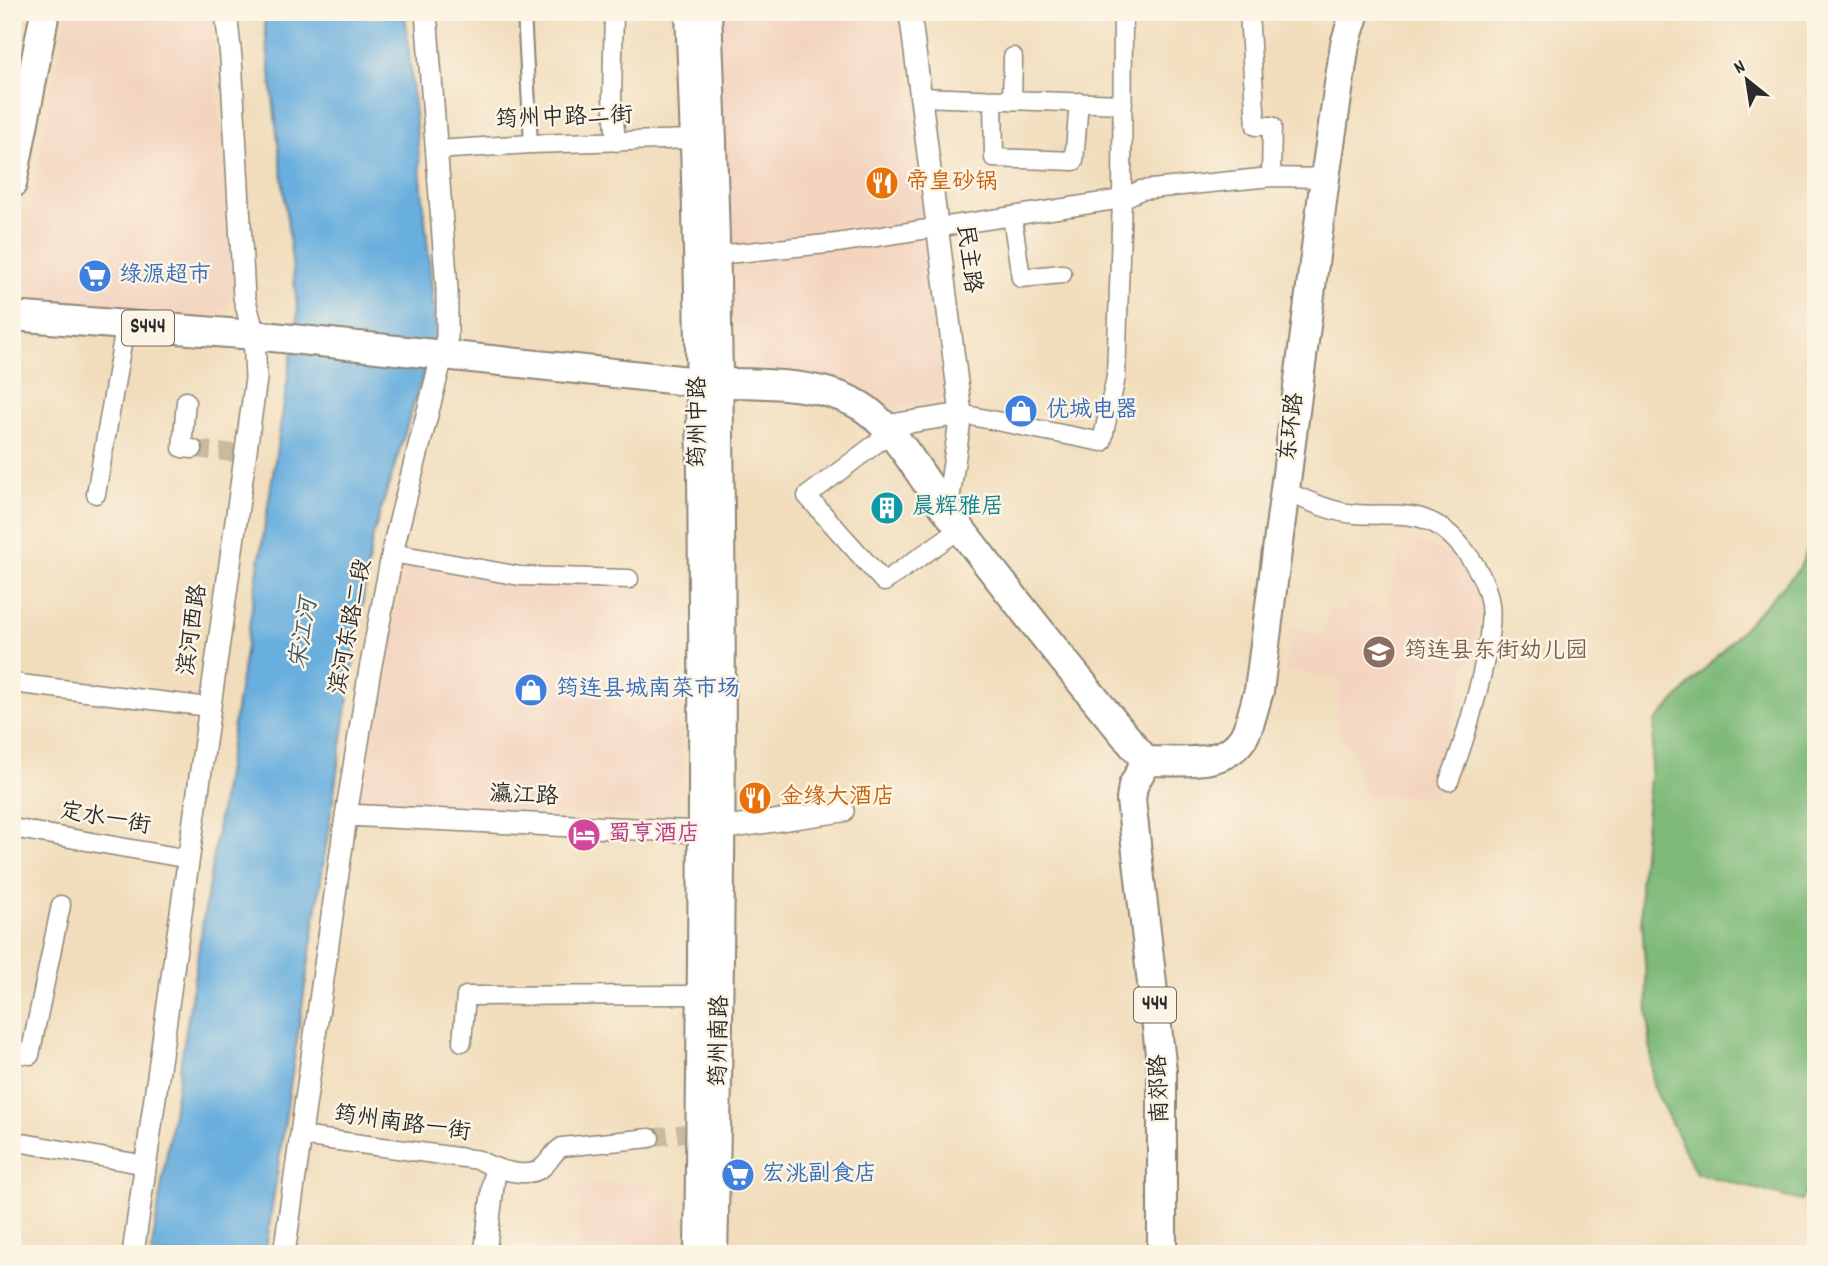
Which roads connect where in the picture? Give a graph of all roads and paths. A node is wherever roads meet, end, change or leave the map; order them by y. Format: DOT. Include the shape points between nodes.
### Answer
graph roads {
  1 [pos="46,12"];
  2 [pos="226,12"];
  3 [pos="426,12"];
  4 [pos="524,12"];
  5 [pos="614,12"];
  6 [pos="688,12"];
  7 [pos="709,12"];
  8 [pos="911,12"];
  9 [pos="1123,12"];
  10 [pos="1249,12"];
  11 [pos="1356,12"];
  12 [pos="1013,57"];
  13 [pos="919,97"];
  14 [pos="993,100"];
  15 [pos="1012,100"];
  16 [pos="1079,102"];
  17 [pos="1123,104"];
  18 [pos="693,139"];
  19 [pos="616,142"];
  20 [pos="531,144"];
  21 [pos="437,150"];
  22 [pos="1271,177"];
  23 [pos="1325,178"];
  24 [pos="12,184"];
  25 [pos="1122,199"];
  26 [pos="1012,216"];
  27 [pos="936,228"];
  28 [pos="717,255"];
  29 [pos="1062,274"];
  30 [pos="12,316"];
  31 [pos="125,327"];
  32 [pos="254,335"];
  33 [pos="444,355"];
  34 [pos="709,382"];
  35 [pos="186,401"];
  36 [pos="961,414"];
  37 [pos="884,426"];
  38 [pos="193,449"];
  39 [pos="1284,491"];
  40 [pos="96,495"];
  41 [pos="953,520"];
  42 [pos="392,553"];
  43 [pos="629,579"];
  44 [pos="12,683"];
  45 [pos="209,707"];
  46 [pos="1146,761"];
  47 [pos="1449,781"];
  48 [pos="843,811"];
  49 [pos="346,816"];
  50 [pos="12,828"];
  51 [pos="712,830"];
  52 [pos="189,859"];
  53 [pos="61,905"];
  54 [pos="700,995"];
  55 [pos="462,1042"];
  56 [pos="12,1052"];
  57 [pos="300,1136"];
  58 [pos="650,1138"];
  59 [pos="12,1141"];
  60 [pos="146,1165"];
  61 [pos="495,1169"];
  62 [pos="133,1254"];
  63 [pos="284,1254"];
  64 [pos="485,1254"];
  65 [pos="697,1254"];
  66 [pos="715,1254"];
  67 [pos="1162,1254"];
  1 -- 24 [label="main road"];
  2 -- 32 [label="street, 滨河西路" via="244,297"];
  3 -- 21 [label="street, 滨河东路二段"];
  4 -- 20 [label="street"];
  5 -- 19 [label="street"];
  6 -- 18 [label="main road, 筠州中路"];
  7 -- 28 [label="main road, 筠州中路"];
  8 -- 13 [label="street, 民主路"];
  9 -- 17 [label="street"];
  10 -- 22 [label="street" via="1256,126 1272,126"];
  11 -- 23 [label="main road, 东环路" via="1345,44"];
  12 -- 15 [label="street"];
  13 -- 14 [label="street"];
  13 -- 27 [label="street, 民主路"];
  14 -- 15 [label="street"];
  14 -- 16 [label="street" via="994,158 1074,161"];
  15 -- 16 [label="street"];
  16 -- 17 [label="street"];
  17 -- 25 [label="street"];
  18 -- 19 [label="street, 筠州中路二街"];
  18 -- 34 [label="main road, 筠州中路"];
  19 -- 20 [label="street, 筠州中路二街"];
  20 -- 21 [label="street, 筠州中路二街"];
  21 -- 33 [label="street, 滨河东路二段" via="447,289"];
  22 -- 23 [label="street"];
  22 -- 25 [label="street" via="1141,190"];
  23 -- 39 [label="main road, 东环路"];
  25 -- 26 [label="street"];
  25 -- 36 [label="street" via="1116,377 1101,442"];
  26 -- 27 [label="street"];
  26 -- 29 [label="street" via="1021,278"];
  27 -- 28 [label="street"];
  27 -- 36 [label="street, 民主路"];
  28 -- 34 [label="main road, 筠州中路"];
  30 -- 31 [label="main road, S444"];
  31 -- 32 [label="main road, S444"];
  31 -- 40 [label="street"];
  32 -- 33 [label="main road, S444"];
  32 -- 45 [label="street, 滨河西路" via="256,379 240,454"];
  33 -- 34 [label="main road, S444"];
  33 -- 42 [label="street, 滨河东路二段"];
  34 -- 37 [label="main road, S444" via="828,392 867,410"];
  34 -- 51 [label="main road, 筠州中路"];
  35 -- 38 [label="street" via="183,448"];
  36 -- 37 [label="street"];
  36 -- 41 [label="street, 民主路"];
  37 -- 41 [label="main road, S444"];
  37 -- 41 [label="street" via="881,439 807,496 884,582"];
  39 -- 46 [label="main road, 东环路" via="1259,691 1244,737 1234,748 1210,759"];
  39 -- 47 [label="street" via="1352,514 1419,517 1460,541 1490,604 1488,638 1462,749"];
  41 -- 46 [label="main road, S444"];
  42 -- 43 [label="street" via="520,576"];
  42 -- 49 [label="street, 滨河东路二段"];
  44 -- 45 [label="street"];
  45 -- 52 [label="street, 滨河西路"];
  46 -- 67 [label="main road, 南郊路 / 444" via="1131,800 1162,1071"];
  48 -- 51 [label="street, 瀛江路"];
  49 -- 51 [label="street, 瀛江路"];
  49 -- 57 [label="street, 滨河东路二段"];
  50 -- 52 [label="street, 定水一街"];
  51 -- 54 [label="main road, 筠州南路"];
  51 -- 66 [label="main road, 筠州南路"];
  52 -- 60 [label="street, 滨河西路"];
  53 -- 56 [label="street" via="30,1055"];
  54 -- 55 [label="street" via="466,996"];
  54 -- 65 [label="main road, 筠州南路" via="692,1131"];
  57 -- 61 [label="street, 筠州南路一街" via="479,1160"];
  57 -- 63 [label="street, 滨河东路二段"];
  58 -- 61 [label="street, 筠州南路一街" via="562,1147 534,1172"];
  59 -- 60 [label="street"];
  60 -- 62 [label="street, 滨河西路"];
  61 -- 64 [label="street"];
}
